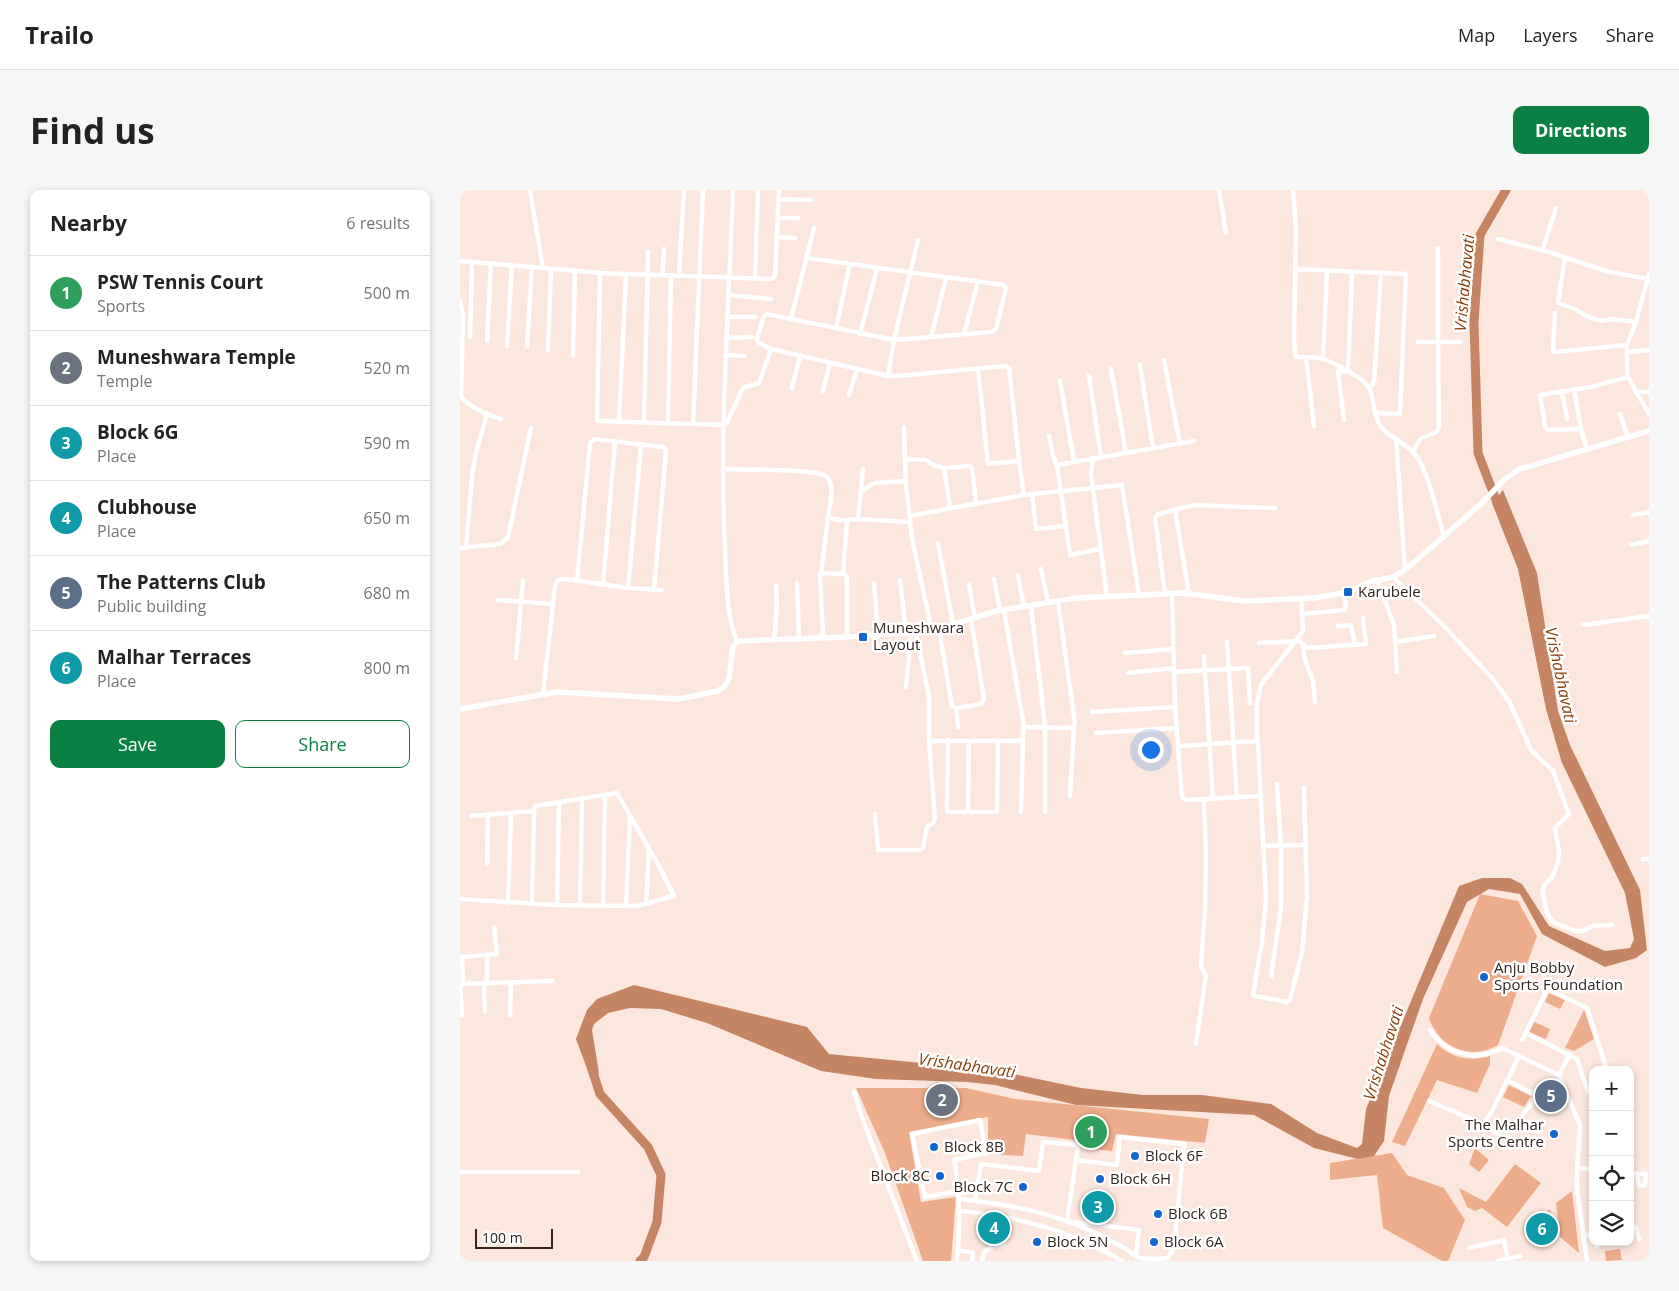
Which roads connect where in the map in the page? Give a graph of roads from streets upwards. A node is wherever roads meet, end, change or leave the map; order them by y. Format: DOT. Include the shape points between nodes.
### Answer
graph roads {
  1 [pos="530,190"];
  2 [pos="684,190"];
  3 [pos="703,190"];
  4 [pos="733,190"];
  5 [pos="758,190"];
  6 [pos="779,190"];
  7 [pos="1219,190"];
  8 [pos="1293,190"];
  9 [pos="778,199"];
  10 [pos="811,200"];
  11 [pos="1556,208"];
  12 [pos="778,218"];
  13 [pos="798,218"];
  14 [pos="814,228"];
  15 [pos="1226,233"];
  16 [pos="777,237"];
  17 [pos="795,238"];
  18 [pos="1498,239"];
  19 [pos="918,240"];
  20 [pos="1438,248"];
  21 [pos="664,249"];
  22 [pos="1542,251"];
  23 [pos="648,252"];
  24 [pos="807,258"];
  25 [pos="1565,258"];
  26 [pos="460,261"];
  27 [pos="472,262"];
  28 [pos="491,263"];
  29 [pos="850,264"];
  30 [pos="512,265"];
  31 [pos="532,267"];
  32 [pos="544,268"];
  33 [pos="877,268"];
  34 [pos="551,269"];
  35 [pos="575,270"];
  36 [pos="1295,270"];
  37 [pos="1327,271"];
  38 [pos="1352,272"];
  39 [pos="600,273"];
  40 [pos="911,273"];
  41 [pos="1381,273"];
  42 [pos="626,274"];
  43 [pos="647,275"];
  44 [pos="662,275"];
  45 [pos="671,275"];
  46 [pos="679,275"];
  47 [pos="699,276"];
  48 [pos="1648,276"];
  49 [pos="730,277"];
  50 [pos="755,278"];
  51 [pos="946,278"];
  52 [pos="978,282"];
  53 [pos="1647,288"];
  54 [pos="729,295"];
  55 [pos="771,299"];
  56 [pos="460,301"];
  57 [pos="1643,301"];
  58 [pos="1649,301"];
  59 [pos="1555,313"];
  60 [pos="728,316"];
  61 [pos="754,317"];
  62 [pos="791,319"];
  63 [pos="1636,322"];
  64 [pos="836,328"];
  65 [pos="860,334"];
  66 [pos="964,334"];
  67 [pos="470,337"];
  68 [pos="752,337"];
  69 [pos="931,337"];
  70 [pos="727,338"];
  71 [pos="894,340"];
  72 [pos="487,341"];
  73 [pos="1418,342"];
  74 [pos="1438,342"];
  75 [pos="1460,342"];
  76 [pos="1627,345"];
  77 [pos="507,346"];
  78 [pos="527,347"];
  79 [pos="771,349"];
  80 [pos="548,350"];
  81 [pos="1649,350"];
  82 [pos="1628,352"];
  83 [pos="573,355"];
  84 [pos="727,355"];
  85 [pos="746,356"];
  86 [pos="800,356"];
  87 [pos="1306,357"];
  88 [pos="1323,359"];
  89 [pos="1164,360"];
  90 [pos="830,363"];
  91 [pos="1140,366"];
  92 [pos="857,369"];
  93 [pos="978,369"];
  94 [pos="1111,369"];
  95 [pos="1348,371"];
  96 [pos="1089,374"];
  97 [pos="888,376"];
  98 [pos="1628,377"];
  99 [pos="1060,381"];
  100 [pos="792,388"];
  101 [pos="1370,388"];
  102 [pos="1574,390"];
  103 [pos="823,391"];
  104 [pos="1562,391"];
  105 [pos="1636,392"];
  106 [pos="1649,392"];
  107 [pos="849,395"];
  108 [pos="1375,413"];
  109 [pos="487,414"];
  110 [pos="1620,414"];
  111 [pos="1649,414"];
  112 [pos="501,419"];
  113 [pos="1567,419"];
  114 [pos="1344,420"];
  115 [pos="619,422"];
  116 [pos="644,423"];
  117 [pos="668,423"];
  118 [pos="693,424"];
  119 [pos="724,424"];
  120 [pos="1314,426"];
  121 [pos="904,427"];
  122 [pos="531,428"];
  123 [pos="1581,429"];
  124 [pos="1649,432"];
  125 [pos="1050,436"];
  126 [pos="1628,437"];
  127 [pos="1396,439"];
  128 [pos="615,442"];
  129 [pos="1194,442"];
  130 [pos="1180,444"];
  131 [pos="641,445"];
  132 [pos="1153,448"];
  133 [pos="1587,449"];
  134 [pos="1413,452"];
  135 [pos="1126,453"];
  136 [pos="1101,457"];
  137 [pos="1093,458"];
  138 [pos="905,459"];
  139 [pos="1019,461"];
  140 [pos="1074,461"];
  141 [pos="1057,466"];
  142 [pos="862,468"];
  143 [pos="944,468"];
  144 [pos="724,469"];
  145 [pos="906,481"];
  146 [pos="1093,487"];
  147 [pos="861,490"];
  148 [pos="1061,491"];
  149 [pos="1032,494"];
  150 [pos="1024,495"];
  151 [pos="976,503"];
  152 [pos="950,508"];
  153 [pos="1275,508"];
  154 [pos="1175,510"];
  155 [pos="1649,512"];
  156 [pos="1633,515"];
  157 [pos="909,516"];
  158 [pos="828,518"];
  159 [pos="858,519"];
  160 [pos="847,521"];
  161 [pos="910,522"];
  162 [pos="1065,526"];
  163 [pos="1444,537"];
  164 [pos="1649,541"];
  165 [pos="938,544"];
  166 [pos="1631,545"];
  167 [pos="460,548"];
  168 [pos="466,548"];
  169 [pos="1100,550"];
  170 [pos="1041,569"];
  171 [pos="1405,570"];
  172 [pos="822,573"];
  173 [pos="843,574"];
  174 [pos="1018,575"];
  175 [pos="1393,576"];
  176 [pos="994,579"];
  177 [pos="900,580"];
  178 [pos="1378,580"];
  179 [pos="522,581"];
  180 [pos="577,581"];
  181 [pos="797,583"];
  182 [pos="874,583"];
  183 [pos="602,585"];
  184 [pos="969,585"];
  185 [pos="776,586"];
  186 [pos="628,588"];
  187 [pos="654,590"];
  188 [pos="662,590"];
  189 [pos="1344,593"];
  190 [pos="1168,594"];
  191 [pos="1189,594"];
  192 [pos="1140,595"];
  193 [pos="1107,597"];
  194 [pos="1301,598"];
  195 [pos="498,600"];
  196 [pos="521,602"];
  197 [pos="1058,602"];
  198 [pos="1048,603"];
  199 [pos="553,604"];
  200 [pos="1027,606"];
  201 [pos="1002,610"];
  202 [pos="1302,614"];
  203 [pos="1649,616"];
  204 [pos="973,618"];
  205 [pos="1363,618"];
  206 [pos="1583,624"];
  207 [pos="953,625"];
  208 [pos="1338,626"];
  209 [pos="939,629"];
  210 [pos="932,631"];
  211 [pos="911,633"];
  212 [pos="878,635"];
  213 [pos="1434,636"];
  214 [pos="847,637"];
  215 [pos="823,638"];
  216 [pos="799,639"];
  217 [pos="774,640"];
  218 [pos="1297,640"];
  219 [pos="736,641"];
  220 [pos="1227,642"];
  221 [pos="1395,642"];
  222 [pos="1259,643"];
  223 [pos="1303,644"];
  224 [pos="1355,645"];
  225 [pos="1173,649"];
  226 [pos="1125,653"];
  227 [pos="1204,656"];
  228 [pos="516,658"];
  229 [pos="1174,670"];
  230 [pos="1229,670"];
  231 [pos="1205,671"];
  232 [pos="1397,672"];
  233 [pos="1128,673"];
  234 [pos="906,688"];
  235 [pos="543,693"];
  236 [pos="1315,702"];
  237 [pos="1250,703"];
  238 [pos="1175,707"];
  239 [pos="956,708"];
  240 [pos="460,709"];
  241 [pos="1092,712"];
  242 [pos="1045,726"];
  243 [pos="958,727"];
  244 [pos="1024,727"];
  245 [pos="1074,727"];
  246 [pos="1177,728"];
  247 [pos="1096,733"];
  248 [pos="1022,739"];
  249 [pos="948,740"];
  250 [pos="929,741"];
  251 [pos="969,741"];
  252 [pos="998,741"];
  253 [pos="1257,741"];
  254 [pos="1234,743"];
  255 [pos="1210,744"];
  256 [pos="1179,746"];
  257 [pos="1278,784"];
  258 [pos="1304,788"];
  259 [pos="605,795"];
  260 [pos="1070,796"];
  261 [pos="1261,796"];
  262 [pos="1237,798"];
  263 [pos="582,799"];
  264 [pos="1204,800"];
  265 [pos="1213,800"];
  266 [pos="559,802"];
  267 [pos="534,811"];
  268 [pos="968,812"];
  269 [pos="1021,812"];
  270 [pos="1045,812"];
  271 [pos="511,813"];
  272 [pos="488,814"];
  273 [pos="875,814"];
  274 [pos="471,816"];
  275 [pos="630,816"];
  276 [pos="1305,845"];
  277 [pos="1264,846"];
  278 [pos="1281,846"];
  279 [pos="649,849"];
  280 [pos="1643,859"];
  281 [pos="1649,859"];
  282 [pos="487,864"];
  283 [pos="460,899"];
  284 [pos="508,903"];
  285 [pos="532,904"];
  286 [pos="646,904"];
  287 [pos="557,905"];
  288 [pos="580,905"];
  289 [pos="603,906"];
  290 [pos="626,906"];
  291 [pos="1612,924"];
  292 [pos="494,927"];
  293 [pos="486,954"];
  294 [pos="1271,977"];
  295 [pos="552,981"];
  296 [pos="511,982"];
  297 [pos="486,983"];
  298 [pos="461,984"];
  299 [pos="485,1011"];
  300 [pos="462,1015"];
  301 [pos="510,1015"];
  302 [pos="1430,1030"];
  303 [pos="1526,1032"];
  304 [pos="1522,1040"];
  305 [pos="1196,1044"];
  306 [pos="1570,1054"];
  307 [pos="1519,1056"];
  308 [pos="1606,1066"];
  309 [pos="1559,1075"];
  310 [pos="1507,1080"];
  311 [pos="854,1092"];
  312 [pos="1589,1092"];
  313 [pos="1429,1101"];
  314 [pos="1483,1124"];
  315 [pos="1076,1160"];
  316 [pos="1577,1168"];
  317 [pos="1589,1169"];
  318 [pos="460,1172"];
  319 [pos="578,1172"];
  320 [pos="958,1191"];
  321 [pos="958,1199"];
  322 [pos="975,1201"];
  323 [pos="960,1212"];
  324 [pos="1067,1221"];
  325 [pos="1634,1227"];
  326 [pos="1589,1235"];
  327 [pos="1583,1236"];
  328 [pos="1639,1240"];
  329 [pos="1004,1244"];
  330 [pos="1469,1248"];
  331 [pos="958,1250"];
  332 [pos="1136,1255"];
  333 [pos="1520,1256"];
  334 [pos="1508,1260"];
  335 [pos="917,1261"];
  336 [pos="957,1261"];
  337 [pos="972,1261"];
  338 [pos="982,1261"];
  339 [pos="1122,1261"];
  340 [pos="1498,1261"];
  341 [pos="1587,1261"];
  1 -- 32 [label="street"];
  2 -- 46 [label="street"];
  3 -- 47 [label="street"];
  4 -- 49 [label="street"];
  5 -- 50 [label="street"];
  6 -- 9 [label="street"];
  7 -- 15 [label="street"];
  8 -- 36 [label="street"];
  9 -- 10 [label="street"];
  9 -- 12 [label="street"];
  11 -- 22 [label="street"];
  12 -- 13 [label="street"];
  12 -- 16 [label="street"];
  14 -- 24 [label="street"];
  16 -- 17 [label="street"];
  16 -- 50 [label="street" via="775,277"];
  18 -- 22 [label="street"];
  19 -- 40 [label="street"];
  20 -- 74 [label="street"];
  21 -- 44 [label="street"];
  22 -- 25 [label="street"];
  23 -- 43 [label="street"];
  24 -- 29 [label="street"];
  24 -- 62 [label="street"];
  25 -- 48 [label="street" via="1606,272"];
  25 -- 63 [label="street" via="1558,303 1601,320"];
  26 -- 27 [label="street"];
  27 -- 28 [label="street"];
  27 -- 67 [label="street"];
  28 -- 30 [label="street"];
  28 -- 72 [label="street"];
  29 -- 33 [label="street"];
  29 -- 64 [label="street"];
  30 -- 31 [label="street"];
  30 -- 77 [label="street"];
  31 -- 32 [label="street"];
  31 -- 78 [label="street"];
  32 -- 34 [label="street"];
  33 -- 40 [label="street"];
  33 -- 65 [label="street"];
  34 -- 35 [label="street"];
  34 -- 80 [label="street"];
  35 -- 39 [label="street"];
  35 -- 83 [label="street"];
  36 -- 37 [label="street"];
  36 -- 87 [label="street" via="1296,357"];
  37 -- 38 [label="street"];
  37 -- 88 [label="street"];
  38 -- 41 [label="street"];
  38 -- 95 [label="street"];
  39 -- 42 [label="street"];
  39 -- 115 [label="street" via="596,419"];
  40 -- 51 [label="street"];
  40 -- 71 [label="street"];
  41 -- 101 [label="street" via="1374,382"];
  41 -- 108 [label="street" via="1406,274 1406,283 1400,414"];
  42 -- 43 [label="street"];
  42 -- 115 [label="street"];
  43 -- 44 [label="street"];
  43 -- 116 [label="street"];
  44 -- 45 [label="street"];
  45 -- 46 [label="street"];
  45 -- 117 [label="street"];
  46 -- 47 [label="street"];
  47 -- 49 [label="street"];
  47 -- 118 [label="street"];
  48 -- 53 [label="street"];
  49 -- 50 [label="street"];
  49 -- 54 [label="street"];
  51 -- 52 [label="street"];
  51 -- 69 [label="street"];
  52 -- 66 [label="street"];
  52 -- 66 [label="street" via="1005,286 996,329"];
  53 -- 57 [label="street"];
  54 -- 55 [label="street"];
  54 -- 60 [label="street"];
  56 -- 109 [label="street" via="463,316 460,398"];
  57 -- 58 [label="street"];
  57 -- 63 [label="street"];
  59 -- 76 [label="street" via="1554,352"];
  60 -- 61 [label="street"];
  60 -- 70 [label="street"];
  62 -- 64 [label="street"];
  62 -- 79 [label="street" via="764,316 757,338 758,342"];
  63 -- 76 [label="street"];
  64 -- 65 [label="street"];
  65 -- 71 [label="street"];
  66 -- 69 [label="street"];
  68 -- 70 [label="street"];
  69 -- 71 [label="street"];
  70 -- 84 [label="street"];
  71 -- 97 [label="street"];
  73 -- 74 [label="street"];
  74 -- 75 [label="street"];
  74 -- 134 [label="street" via="1439,427 1437,432 1420,439"];
  76 -- 82 [label="street"];
  79 -- 86 [label="street"];
  79 -- 119 [label="street" via="759,383 743,388"];
  81 -- 82 [label="street"];
  82 -- 98 [label="street"];
  84 -- 85 [label="street"];
  84 -- 119 [label="street"];
  86 -- 90 [label="street"];
  86 -- 100 [label="street"];
  87 -- 88 [label="street"];
  87 -- 120 [label="street"];
  88 -- 95 [label="street"];
  89 -- 130 [label="street"];
  90 -- 92 [label="street"];
  90 -- 103 [label="street"];
  91 -- 132 [label="street"];
  92 -- 97 [label="street"];
  92 -- 107 [label="street"];
  93 -- 97 [label="street"];
  93 -- 139 [label="street" via="1010,368"];
  93 -- 139 [label="street" via="988,464"];
  94 -- 135 [label="street"];
  95 -- 101 [label="street"];
  95 -- 114 [label="street" via="1338,371"];
  96 -- 136 [label="street"];
  98 -- 102 [label="street"];
  98 -- 105 [label="street"];
  99 -- 140 [label="street"];
  101 -- 108 [label="street"];
  102 -- 104 [label="street"];
  102 -- 123 [label="street"];
  104 -- 113 [label="street"];
  104 -- 123 [label="street" via="1540,395 1546,429"];
  105 -- 106 [label="street"];
  105 -- 111 [label="street"];
  108 -- 127 [label="street" via="1383,429"];
  109 -- 112 [label="street"];
  109 -- 168 [label="street" via="472,476"];
  110 -- 126 [label="street"];
  115 -- 116 [label="street"];
  116 -- 117 [label="street"];
  117 -- 118 [label="street"];
  118 -- 119 [label="street"];
  119 -- 144 [label="street"];
  121 -- 138 [label="street"];
  122 -- 168 [label="street" via="508,537 500,544"];
  123 -- 133 [label="street"];
  124 -- 126 [label="street"];
  125 -- 141 [label="street"];
  126 -- 133 [label="street"];
  127 -- 134 [label="street"];
  127 -- 171 [label="street"];
  128 -- 131 [label="street"];
  128 -- 180 [label="street" via="595,439 589,445"];
  128 -- 183 [label="street"];
  129 -- 130 [label="street"];
  130 -- 132 [label="street"];
  131 -- 186 [label="street"];
  131 -- 187 [label="street" via="666,449"];
  132 -- 135 [label="street"];
  133 -- 163 [label="street" via="1520,469 1505,479"];
  134 -- 163 [label="street" via="1429,483"];
  135 -- 136 [label="street"];
  136 -- 137 [label="street"];
  137 -- 140 [label="street"];
  137 -- 146 [label="street"];
  138 -- 143 [label="street" via="926,460"];
  138 -- 145 [label="street"];
  139 -- 150 [label="street"];
  140 -- 141 [label="street"];
  141 -- 148 [label="street"];
  142 -- 147 [label="street"];
  143 -- 151 [label="street" via="972,468"];
  143 -- 152 [label="street"];
  144 -- 158 [label="street" via="825,475 831,488"];
  144 -- 219 [label="street" via="726,578"];
  145 -- 147 [label="street" via="875,483"];
  145 -- 157 [label="street"];
  146 -- 148 [label="street"];
  146 -- 169 [label="street"];
  146 -- 192 [label="street" via="1122,485"];
  147 -- 159 [label="street"];
  148 -- 149 [label="street"];
  148 -- 162 [label="street"];
  149 -- 150 [label="street"];
  149 -- 162 [label="street" via="1036,529"];
  150 -- 151 [label="street"];
  151 -- 152 [label="street"];
  152 -- 157 [label="street"];
  153 -- 154 [label="street" via="1194,505"];
  154 -- 190 [label="street" via="1158,514 1155,518"];
  154 -- 191 [label="street"];
  155 -- 156 [label="street"];
  157 -- 161 [label="street"];
  158 -- 160 [label="street"];
  158 -- 172 [label="street"];
  159 -- 160 [label="street"];
  159 -- 161 [label="street"];
  160 -- 173 [label="street"];
  161 -- 210 [label="street"];
  162 -- 169 [label="street" via="1070,554"];
  163 -- 171 [label="street"];
  164 -- 166 [label="street"];
  165 -- 207 [label="street"];
  167 -- 168 [label="street"];
  169 -- 193 [label="street"];
  170 -- 198 [label="street"];
  171 -- 175 [label="street"];
  172 -- 173 [label="street"];
  172 -- 215 [label="street" via="819,576"];
  173 -- 214 [label="street" via="847,576"];
  174 -- 200 [label="street"];
  175 -- 178 [label="street"];
  175 -- 291 [label="street" via="1493,679 1510,703 1530,748 1554,772 1570,814 1555,828 1558,862 1552,878 1542,890 1547,913 1553,922 1575,931"];
  176 -- 201 [label="street"];
  177 -- 211 [label="street"];
  178 -- 189 [label="street"];
  178 -- 221 [label="street" via="1393,621"];
  179 -- 196 [label="street"];
  180 -- 183 [label="street"];
  180 -- 199 [label="street" via="558,580"];
  181 -- 216 [label="street"];
  182 -- 212 [label="street"];
  183 -- 186 [label="street"];
  184 -- 204 [label="street"];
  185 -- 217 [label="street"];
  186 -- 187 [label="street"];
  187 -- 188 [label="street"];
  189 -- 194 [label="street"];
  189 -- 202 [label="street" via="1344,610"];
  190 -- 191 [label="street"];
  190 -- 192 [label="street"];
  190 -- 225 [label="street"];
  191 -- 194 [label="street" via="1244,601"];
  192 -- 193 [label="street"];
  193 -- 197 [label="street"];
  194 -- 202 [label="street"];
  195 -- 196 [label="street"];
  196 -- 199 [label="street"];
  196 -- 228 [label="street"];
  197 -- 198 [label="street"];
  197 -- 245 [label="street"];
  198 -- 200 [label="street"];
  199 -- 235 [label="street"];
  200 -- 201 [label="street"];
  200 -- 242 [label="street"];
  201 -- 204 [label="street"];
  201 -- 244 [label="street"];
  202 -- 218 [label="street" via="1303,628"];
  203 -- 206 [label="street"];
  204 -- 207 [label="street"];
  204 -- 239 [label="street" via="984,701"];
  205 -- 224 [label="street" via="1367,643"];
  207 -- 209 [label="street"];
  208 -- 224 [label="street" via="1352,626"];
  209 -- 210 [label="street"];
  209 -- 239 [label="street" via="951,703"];
  210 -- 211 [label="street"];
  211 -- 212 [label="street"];
  211 -- 234 [label="street"];
  211 -- 250 [label="street" via="929,698"];
  212 -- 214 [label="street"];
  213 -- 221 [label="street"];
  214 -- 215 [label="street"];
  215 -- 216 [label="street"];
  216 -- 217 [label="street"];
  217 -- 219 [label="street"];
  218 -- 222 [label="street"];
  218 -- 223 [label="street"];
  218 -- 253 [label="street" via="1261,685"];
  219 -- 235 [label="street" via="730,679 718,691 679,699"];
  220 -- 230 [label="street"];
  221 -- 232 [label="street"];
  223 -- 224 [label="street" via="1309,648"];
  223 -- 236 [label="street"];
  225 -- 226 [label="street"];
  225 -- 229 [label="street"];
  227 -- 231 [label="street"];
  229 -- 231 [label="street"];
  229 -- 233 [label="street"];
  229 -- 238 [label="street"];
  230 -- 231 [label="street"];
  230 -- 237 [label="street" via="1248,668"];
  230 -- 254 [label="street"];
  231 -- 255 [label="street"];
  235 -- 240 [label="street"];
  238 -- 241 [label="street"];
  238 -- 246 [label="street"];
  239 -- 243 [label="street"];
  242 -- 244 [label="street"];
  242 -- 245 [label="street"];
  242 -- 270 [label="street"];
  244 -- 248 [label="street"];
  245 -- 260 [label="street"];
  246 -- 247 [label="street"];
  246 -- 256 [label="street"];
  248 -- 252 [label="street"];
  248 -- 269 [label="street"];
  249 -- 250 [label="street"];
  249 -- 251 [label="street"];
  249 -- 268 [label="street" via="947,812"];
  250 -- 273 [label="street" via="935,819 927,827 924,848 878,850"];
  251 -- 252 [label="street"];
  251 -- 268 [label="street"];
  252 -- 268 [label="street" via="997,812"];
  253 -- 254 [label="street"];
  253 -- 261 [label="street"];
  254 -- 255 [label="street"];
  254 -- 262 [label="street"];
  255 -- 256 [label="street"];
  255 -- 265 [label="street"];
  256 -- 264 [label="street" via="1183,799"];
  257 -- 278 [label="street"];
  258 -- 276 [label="street"];
  259 -- 263 [label="street"];
  259 -- 275 [label="street" via="617,793"];
  259 -- 289 [label="street"];
  261 -- 262 [label="street"];
  261 -- 277 [label="street"];
  262 -- 265 [label="street"];
  263 -- 266 [label="street"];
  263 -- 288 [label="street"];
  264 -- 265 [label="street"];
  264 -- 305 [label="street" via="1206,855 1200,967 1206,976"];
  266 -- 267 [label="street" via="534,806"];
  266 -- 287 [label="street"];
  267 -- 271 [label="street"];
  267 -- 285 [label="street"];
  271 -- 272 [label="street"];
  271 -- 284 [label="street"];
  272 -- 274 [label="street"];
  272 -- 282 [label="street"];
  275 -- 279 [label="street"];
  275 -- 290 [label="street"];
  276 -- 277 [label="street" via="1307,897 1302,952 1287,1002 1253,995 1266,899"];
  276 -- 278 [label="street"];
  277 -- 278 [label="street"];
  278 -- 294 [label="street" via="1280,912"];
  279 -- 286 [label="street"];
  279 -- 286 [label="street" via="674,896"];
  280 -- 281 [label="street"];
  283 -- 284 [label="street"];
  284 -- 285 [label="street"];
  285 -- 287 [label="street"];
  286 -- 290 [label="street"];
  287 -- 288 [label="street"];
  288 -- 289 [label="street"];
  289 -- 290 [label="street"];
  292 -- 293 [label="street" via="497,954"];
  293 -- 297 [label="street"];
  293 -- 298 [label="street" via="462,957"];
  295 -- 296 [label="street"];
  296 -- 297 [label="street"];
  296 -- 301 [label="street"];
  297 -- 298 [label="street"];
  297 -- 299 [label="street"];
  298 -- 300 [label="street"];
  302 -- 307 [label="street" via="1447,1048 1464,1054 1481,1055 1502,1048"];
  303 -- 304 [label="street"];
  303 -- 306 [label="street"];
  303 -- 308 [label="street" via="1547,989 1587,1008"];
  306 -- 309 [label="street"];
  306 -- 312 [label="street" via="1577,1059"];
  307 -- 309 [label="street"];
  307 -- 310 [label="street"];
  309 -- 316 [label="street" via="1580,1125"];
  310 -- 314 [label="street"];
  310 -- 314 [label="street" via="1537,1096 1505,1139"];
  311 -- 335 [label="street"];
  313 -- 314 [label="street"];
  315 -- 322 [label="street" via="1078,1144 1043,1142 1039,1171 982,1164"];
  315 -- 324 [label="street"];
  315 -- 332 [label="street" via="1117,1165 1120,1137 1184,1144 1174,1247 1168,1258 1154,1260"];
  316 -- 317 [label="street"];
  316 -- 327 [label="street"];
  318 -- 319 [label="street"];
  320 -- 320 [label="street" via="954,1160 986,1153 980,1120 912,1134 925,1196"];
  320 -- 321 [label="street"];
  321 -- 322 [label="street"];
  321 -- 323 [label="street"];
  322 -- 324 [label="street" via="997,1203"];
  323 -- 331 [label="street"];
  323 -- 339 [label="street" via="1034,1224 1089,1244"];
  324 -- 332 [label="street"];
  324 -- 332 [label="street" via="1138,1230"];
  325 -- 328 [label="street"];
  326 -- 327 [label="street"];
  327 -- 341 [label="street"];
  329 -- 338 [label="street" via="984,1252"];
  330 -- 334 [label="street" via="1504,1240"];
  331 -- 336 [label="street"];
  331 -- 337 [label="street" via="973,1253"];
  333 -- 334 [label="street"];
  334 -- 340 [label="street"];
}
